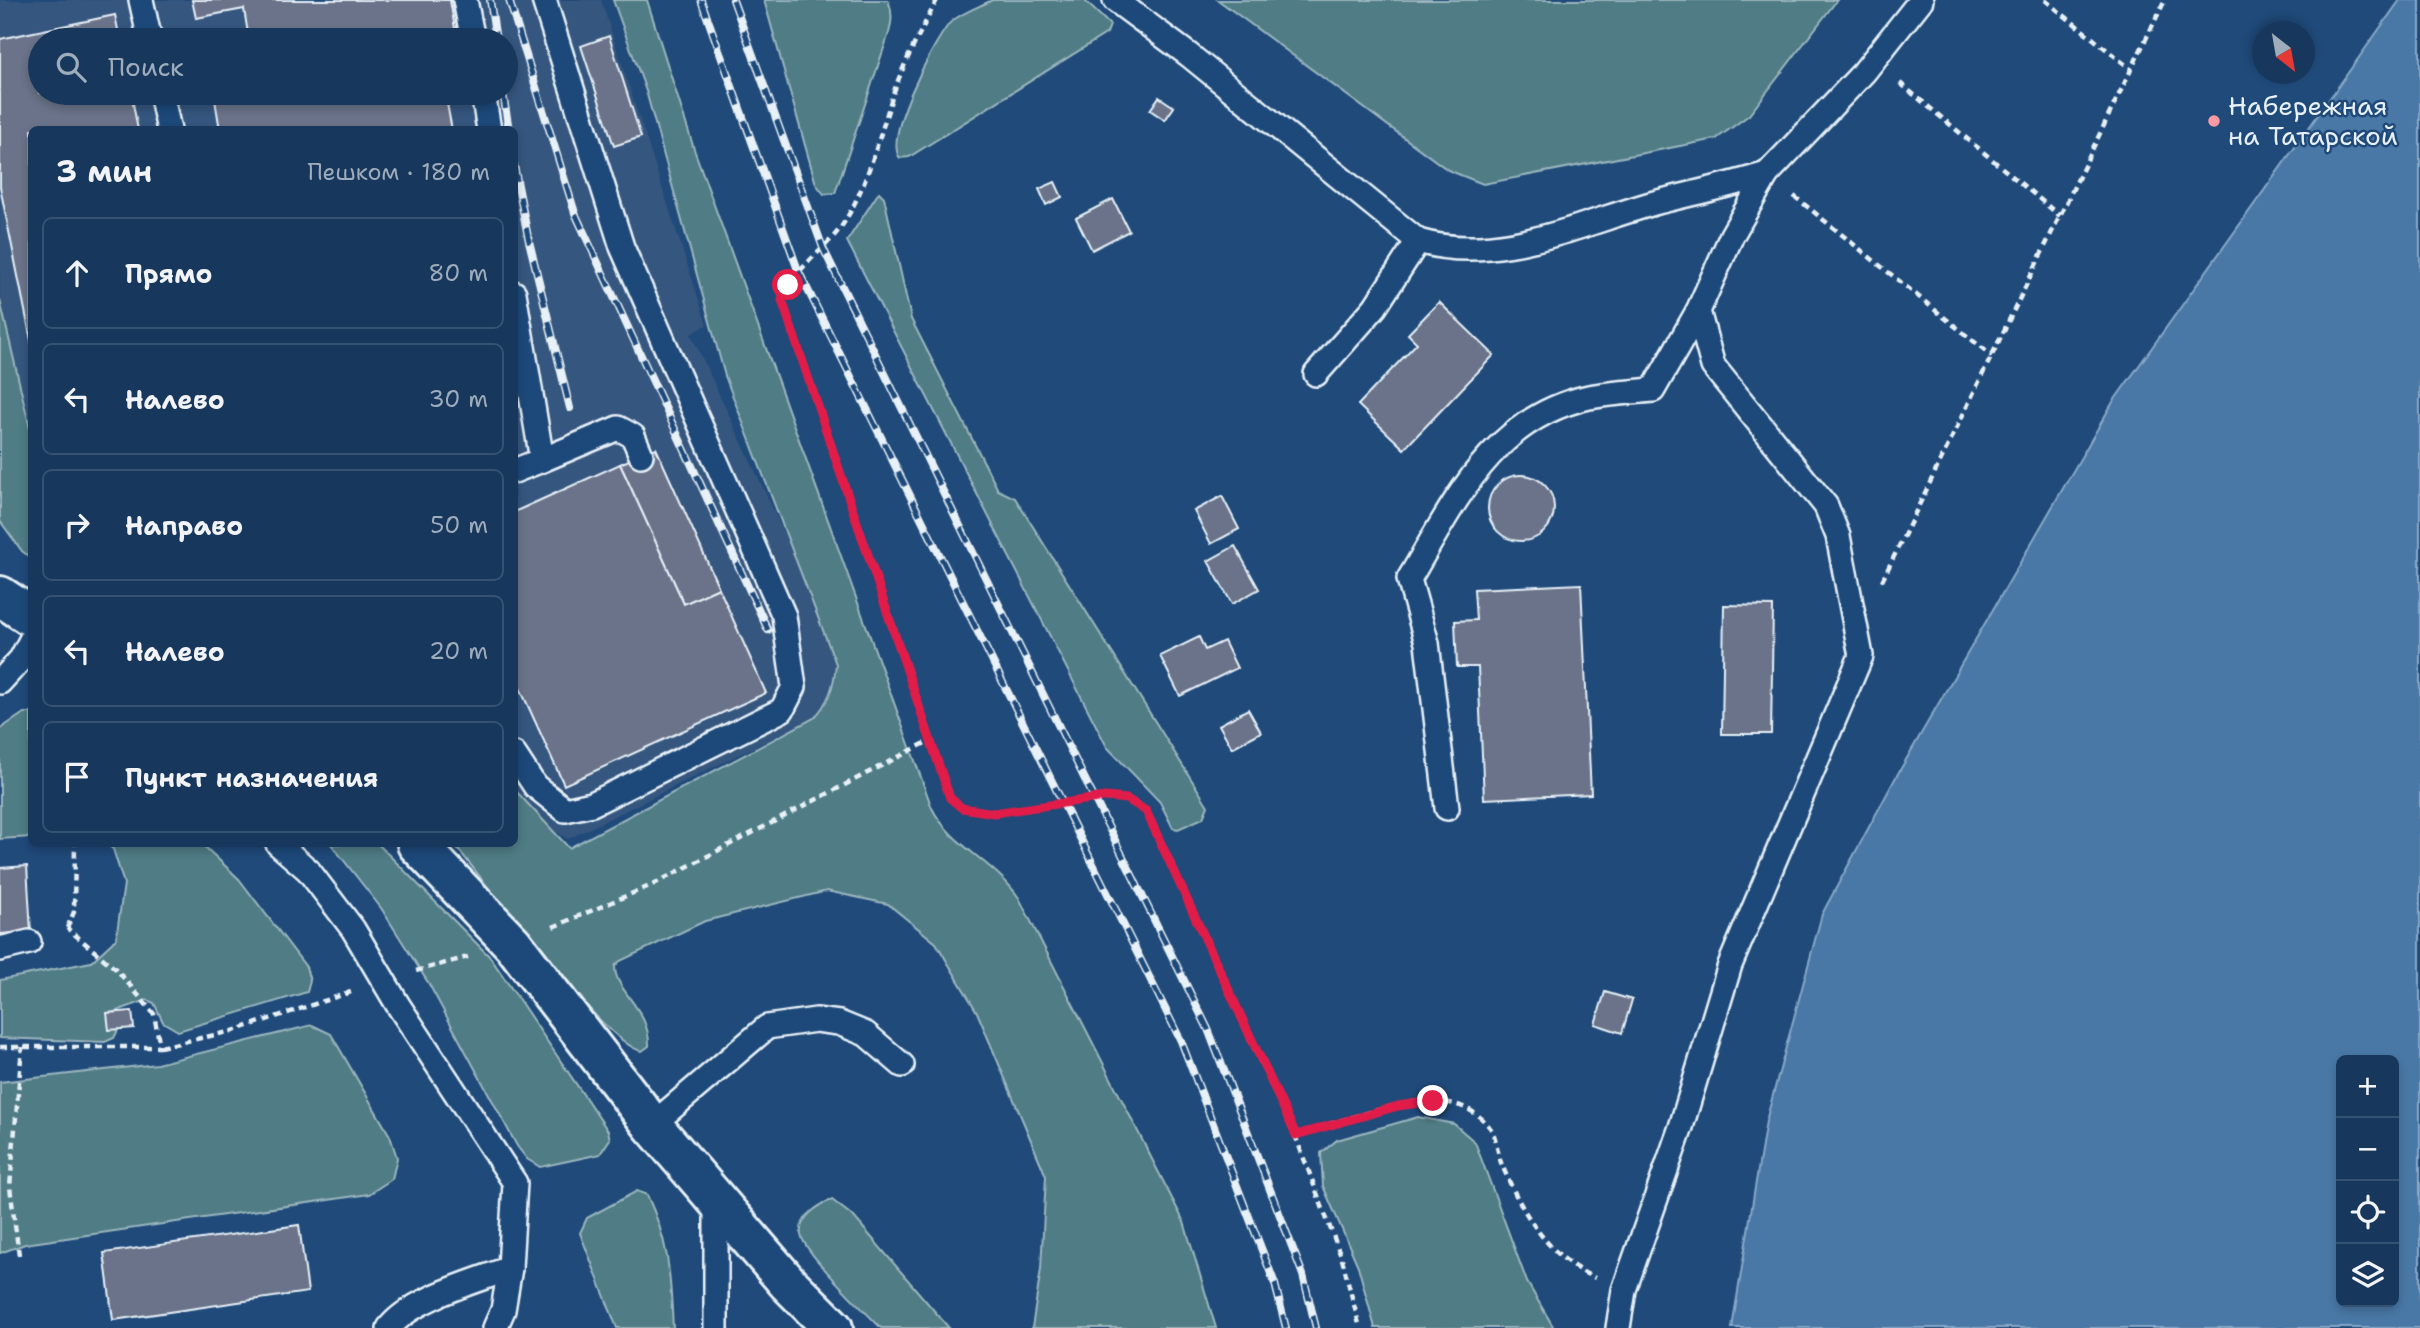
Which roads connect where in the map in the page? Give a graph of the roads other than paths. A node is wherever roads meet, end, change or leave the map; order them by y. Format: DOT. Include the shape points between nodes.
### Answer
graph roads {
  1 [pos="141,0"];
  2 [pos="466,0"];
  3 [pos="544,0"];
  4 [pos="1115,0"];
  5 [pos="1920,0"];
  6 [pos="147,28"];
  7 [pos="471,28"];
  8 [pos="164,105"];
  9 [pos="485,105"];
  10 [pos="168,126"];
  11 [pos="488,126"];
  12 [pos="1767,174"];
  13 [pos="1418,241"];
  14 [pos="1698,311"];
  15 [pos="518,317"];
  16 [pos="1316,374"];
  17 [pos="641,455"];
  18 [pos="542,460"];
  19 [pos="518,469"];
  20 [pos="0,596"];
  21 [pos="28,614"];
  22 [pos="28,646"];
  23 [pos="0,682"];
  24 [pos="518,760"];
  25 [pos="1447,808"];
  26 [pos="281,847"];
  27 [pos="420,847"];
  28 [pos="29,942"];
  29 [pos="0,949"];
  30 [pos="902,1065"];
  31 [pos="652,1125"];
  32 [pos="716,1197"];
  33 [pos="510,1268"];
  34 [pos="389,1328"];
  35 [pos="495,1328"];
  36 [pos="716,1328"];
  37 [pos="833,1328"];
  38 [pos="1618,1328"];
  1 -- 6 [label="lane"];
  2 -- 7 [label="lane"];
  3 -- 24 [label="lane" via="622,247 784,616 794,687 782,710 592,804 565,810 535,786"];
  4 -- 13 [label="lane"];
  5 -- 12 [label="lane" via="1873,60"];
  8 -- 10 [label="lane"];
  9 -- 11 [label="lane"];
  12 -- 13 [label="lane" via="1657,202 1563,233 1484,247 1443,248"];
  12 -- 14 [label="lane" via="1732,235"];
  13 -- 16 [label="lane" via="1375,307"];
  14 -- 25 [label="lane" via="1653,390 1589,397 1549,410 1513,432 1475,469 1409,579 1427,643"];
  14 -- 38 [label="lane" via="1713,366 1825,506 1838,536 1861,656 1730,965 1677,1140 1624,1290"];
  15 -- 18 [label="lane"];
  17 -- 18 [label="lane" via="633,436 618,428"];
  18 -- 19 [label="lane"];
  20 -- 21 [label="street"];
  22 -- 23 [label="lane"];
  26 -- 33 [label="lane" via="308,870 353,929 515,1183"];
  27 -- 31 [label="street" via="513,944"];
  28 -- 29 [label="lane"];
  30 -- 31 [label="lane" via="866,1034 839,1023 816,1020 767,1027"];
  31 -- 32 [label="street"];
  32 -- 36 [label="lane"];
  32 -- 37 [label="street" via="788,1283"];
  33 -- 34 [label="lane" via="435,1298 397,1318"];
  33 -- 35 [label="lane"];
}
